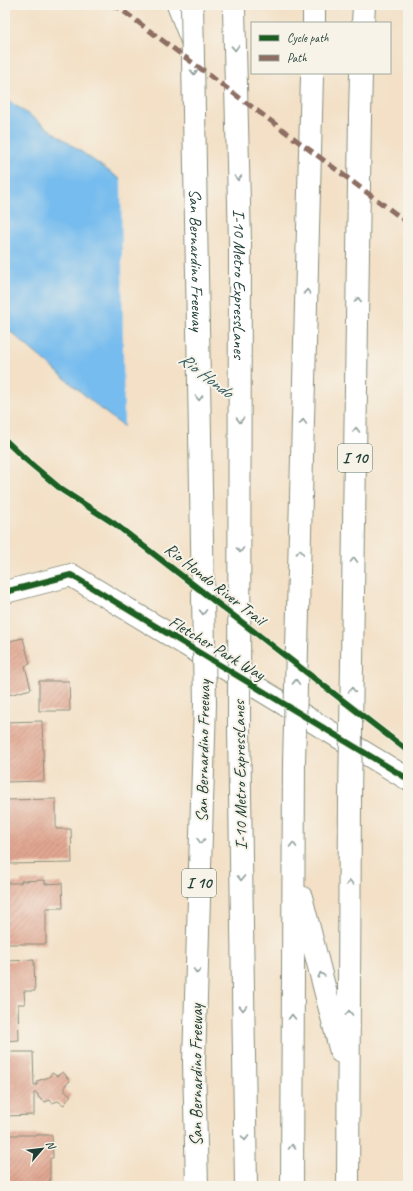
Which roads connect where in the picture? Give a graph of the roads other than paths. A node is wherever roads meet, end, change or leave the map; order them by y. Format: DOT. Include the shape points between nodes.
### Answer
graph roads {
  1 [pos="178,5"];
  2 [pos="192,5"];
  3 [pos="314,5"];
  4 [pos="364,5"];
  5 [pos="234,7"];
  6 [pos="314,22"];
  7 [pos="363,22"];
  8 [pos="193,43"];
  9 [pos="312,74"];
  10 [pos="362,74"];
  11 [pos="5,592"];
  12 [pos="408,779"];
  13 [pos="293,868"];
  14 [pos="349,1080"];
  15 [pos="196,1186"];
  16 [pos="246,1186"];
  17 [pos="292,1186"];
  18 [pos="348,1186"];
  1 -- 8 [label="main road"];
  2 -- 8 [label="main road, San Bernardino Freeway / I 10, bridge"];
  3 -- 6 [label="main road"];
  4 -- 7 [label="main road"];
  5 -- 16 [label="main road, I-10 Metro ExpressLanes, one-way, bridge" via="240,242 239,727"];
  8 -- 15 [label="main road, San Bernardino Freeway / I 10, one-way, bridge" via="205,704 194,1062"];
  13 -- 9 [label="main road, one-way, bridge"];
  14 -- 10 [label="main road, I 10, one-way, bridge" via="350,799"];
  11 -- 12 [label="main road, Fletcher Park Way" via="71,575"];
  14 -- 13 [label="main road, one-way"];
  17 -- 13 [label="main road, one-way"];
  14 -- 18 [label="main road, I 10"];
}
